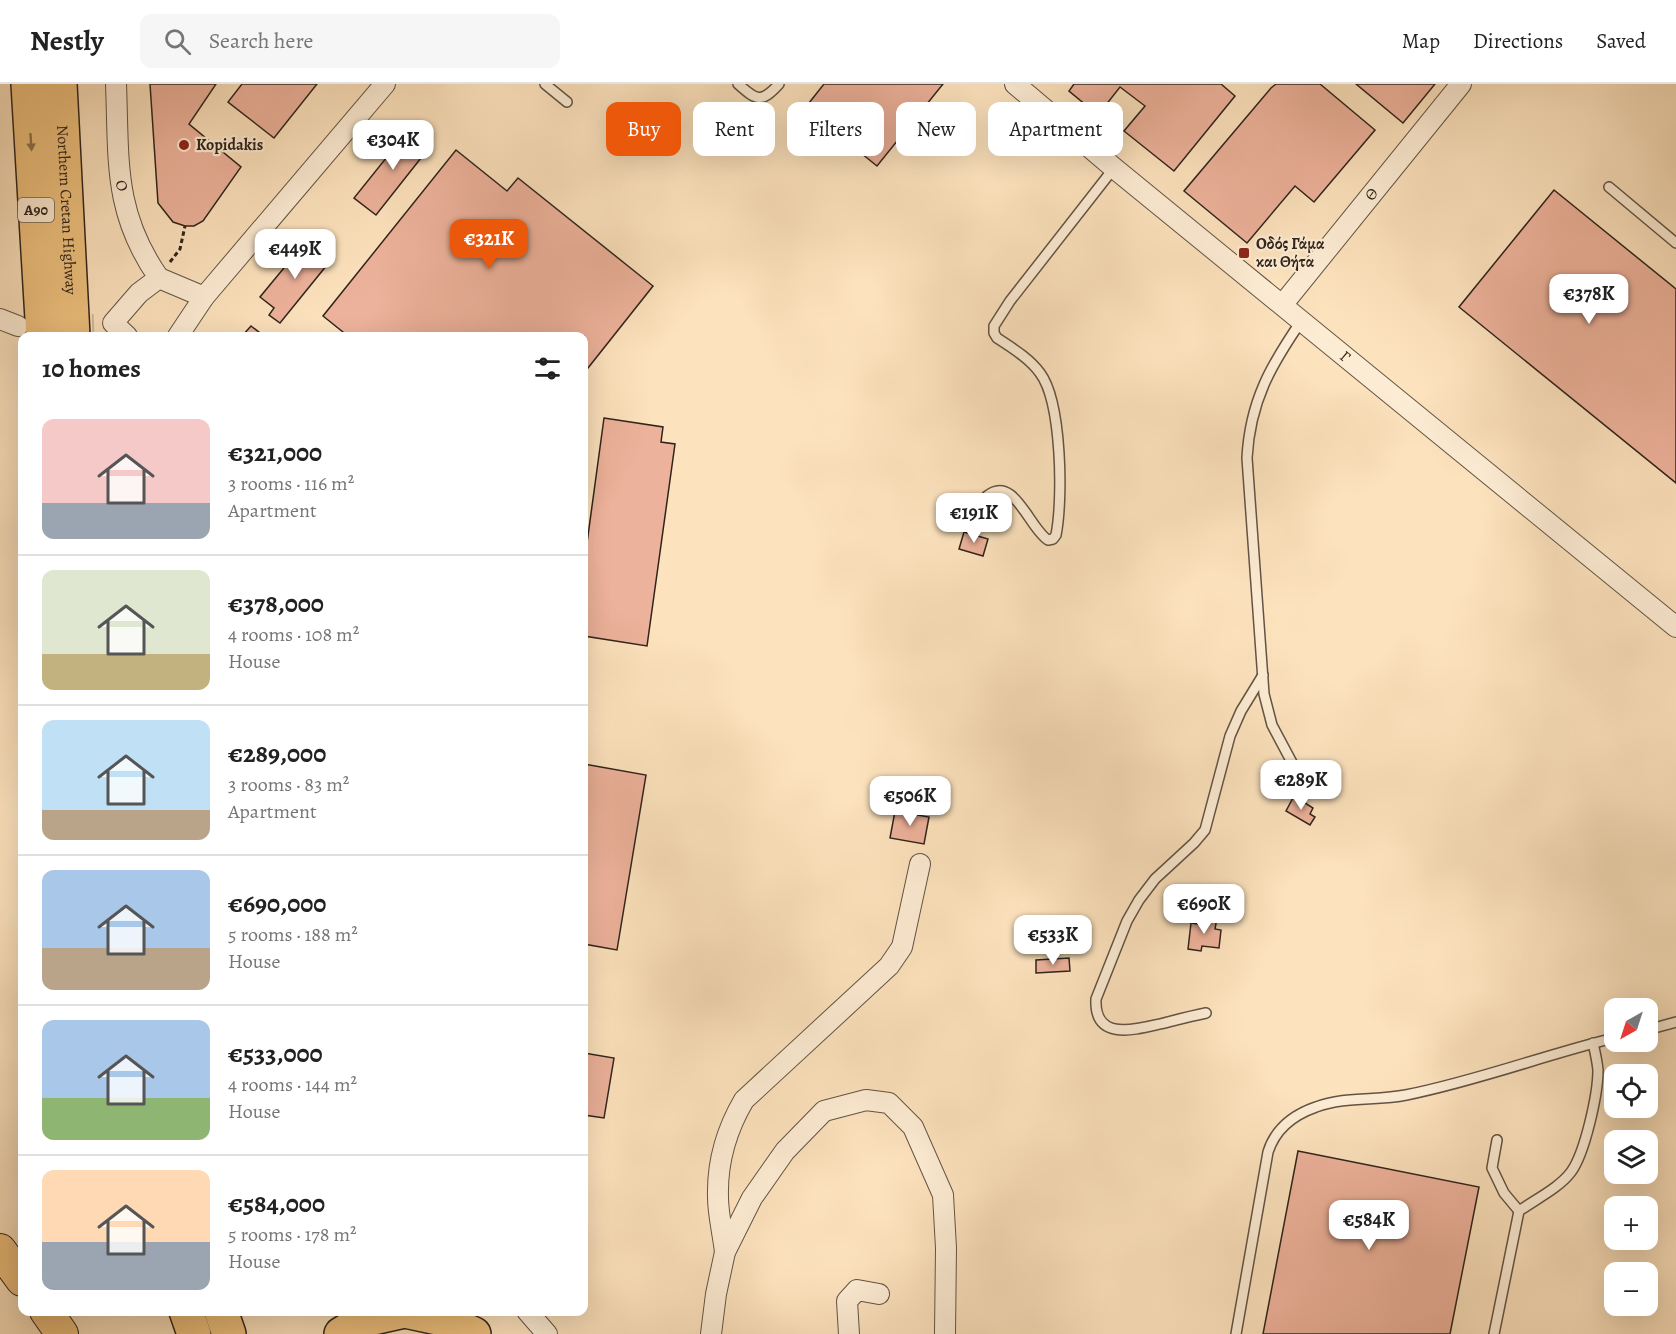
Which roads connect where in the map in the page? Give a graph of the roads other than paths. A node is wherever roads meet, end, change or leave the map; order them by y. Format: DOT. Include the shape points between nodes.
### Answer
graph roads {
  1 [pos="28,84"];
  2 [pos="60,84"];
  3 [pos="116,84"];
  4 [pos="385,84"];
  5 [pos="545,84"];
  6 [pos="738,84"];
  7 [pos="779,84"];
  8 [pos="1015,84"];
  9 [pos="1461,84"];
  10 [pos="567,102"];
  11 [pos="1114,168"];
  12 [pos="1609,187"];
  13 [pos="1676,243"];
  14 [pos="159,278"];
  15 [pos="204,297"];
  16 [pos="1283,304"];
  17 [pos="1302,320"];
  18 [pos="20,327"];
  19 [pos="102,330"];
  20 [pos="181,332"];
  21 [pos="973,525"];
  22 [pos="1676,627"];
  23 [pos="1263,675"];
  24 [pos="1305,787"];
  25 [pos="920,864"];
  26 [pos="1206,1013"];
  27 [pos="1676,1022"];
  28 [pos="1658,1027"];
  29 [pos="1604,1040"];
  30 [pos="1593,1043"];
  31 [pos="1497,1140"];
  32 [pos="1519,1211"];
  33 [pos="0,1250"];
  34 [pos="725,1252"];
  35 [pos="18,1275"];
  36 [pos="879,1294"];
  37 [pos="49,1316"];
  38 [pos="188,1316"];
  39 [pos="223,1316"];
  40 [pos="382,1316"];
  41 [pos="428,1316"];
  42 [pos="531,1316"];
  43 [pos="62,1334"];
  44 [pos="194,1334"];
  45 [pos="229,1334"];
  46 [pos="341,1334"];
  47 [pos="474,1334"];
  48 [pos="547,1334"];
  49 [pos="711,1334"];
  50 [pos="849,1334"];
  51 [pos="945,1334"];
  52 [pos="1236,1334"];
  53 [pos="1494,1334"];
  1 -- 18 [label="highway, Northern Cretan Highway / Α90, one-way"];
  2 -- 19 [label="highway, Northern Cretan Highway / Α90"];
  3 -- 14 [label="street, Ο" via="125,208 134,236"];
  4 -- 15 [label="street"];
  5 -- 10 [label="lane"];
  6 -- 7 [label="lane" via="753,97 761,98"];
  8 -- 11 [label="street, Γ"];
  9 -- 16 [label="street, Θ"];
  11 -- 16 [label="street, Γ"];
  11 -- 21 [label="lane" via="994,326 997,338 1042,374 1053,406 1060,502 1056,536 1048,540 1043,537 1014,496 1000,490 983,499"];
  12 -- 13 [label="lane"];
  14 -- 15 [label="street"];
  14 -- 19 [label="street"];
  15 -- 20 [label="street"];
  16 -- 17 [label="street, Γ"];
  17 -- 22 [label="street, Γ"];
  17 -- 23 [label="lane" via="1264,382 1247,447"];
  23 -- 24 [label="lane" via="1272,725"];
  23 -- 26 [label="lane" via="1230,736 1205,830 1139,900 1096,999 1100,1020 1120,1030"];
  25 -- 34 [label="street" via="902,946 889,966 744,1100 732,1121 722,1152 718,1196"];
  27 -- 28 [label="lane"];
  29 -- 30 [label="lane"];
  30 -- 32 [label="lane" via="1598,1073 1581,1154 1569,1174"];
  30 -- 52 [label="lane" via="1408,1095 1316,1106 1284,1125 1275,1134 1268,1152"];
  31 -- 32 [label="lane" via="1492,1168 1504,1193"];
  32 -- 53 [label="lane"];
  33 -- 35 [label="main road"];
  34 -- 49 [label="street"];
  34 -- 51 [label="street" via="752,1198 785,1151 824,1111 866,1100 889,1103 913,1127 943,1195"];
  36 -- 50 [label="street" via="857,1290 847,1301"];
  37 -- 43 [label="main road"];
  38 -- 44 [label="highway"];
  39 -- 45 [label="highway"];
  40 -- 46 [label="highway" via="364,1320"];
  41 -- 47 [label="highway"];
  42 -- 48 [label="street"];
}
